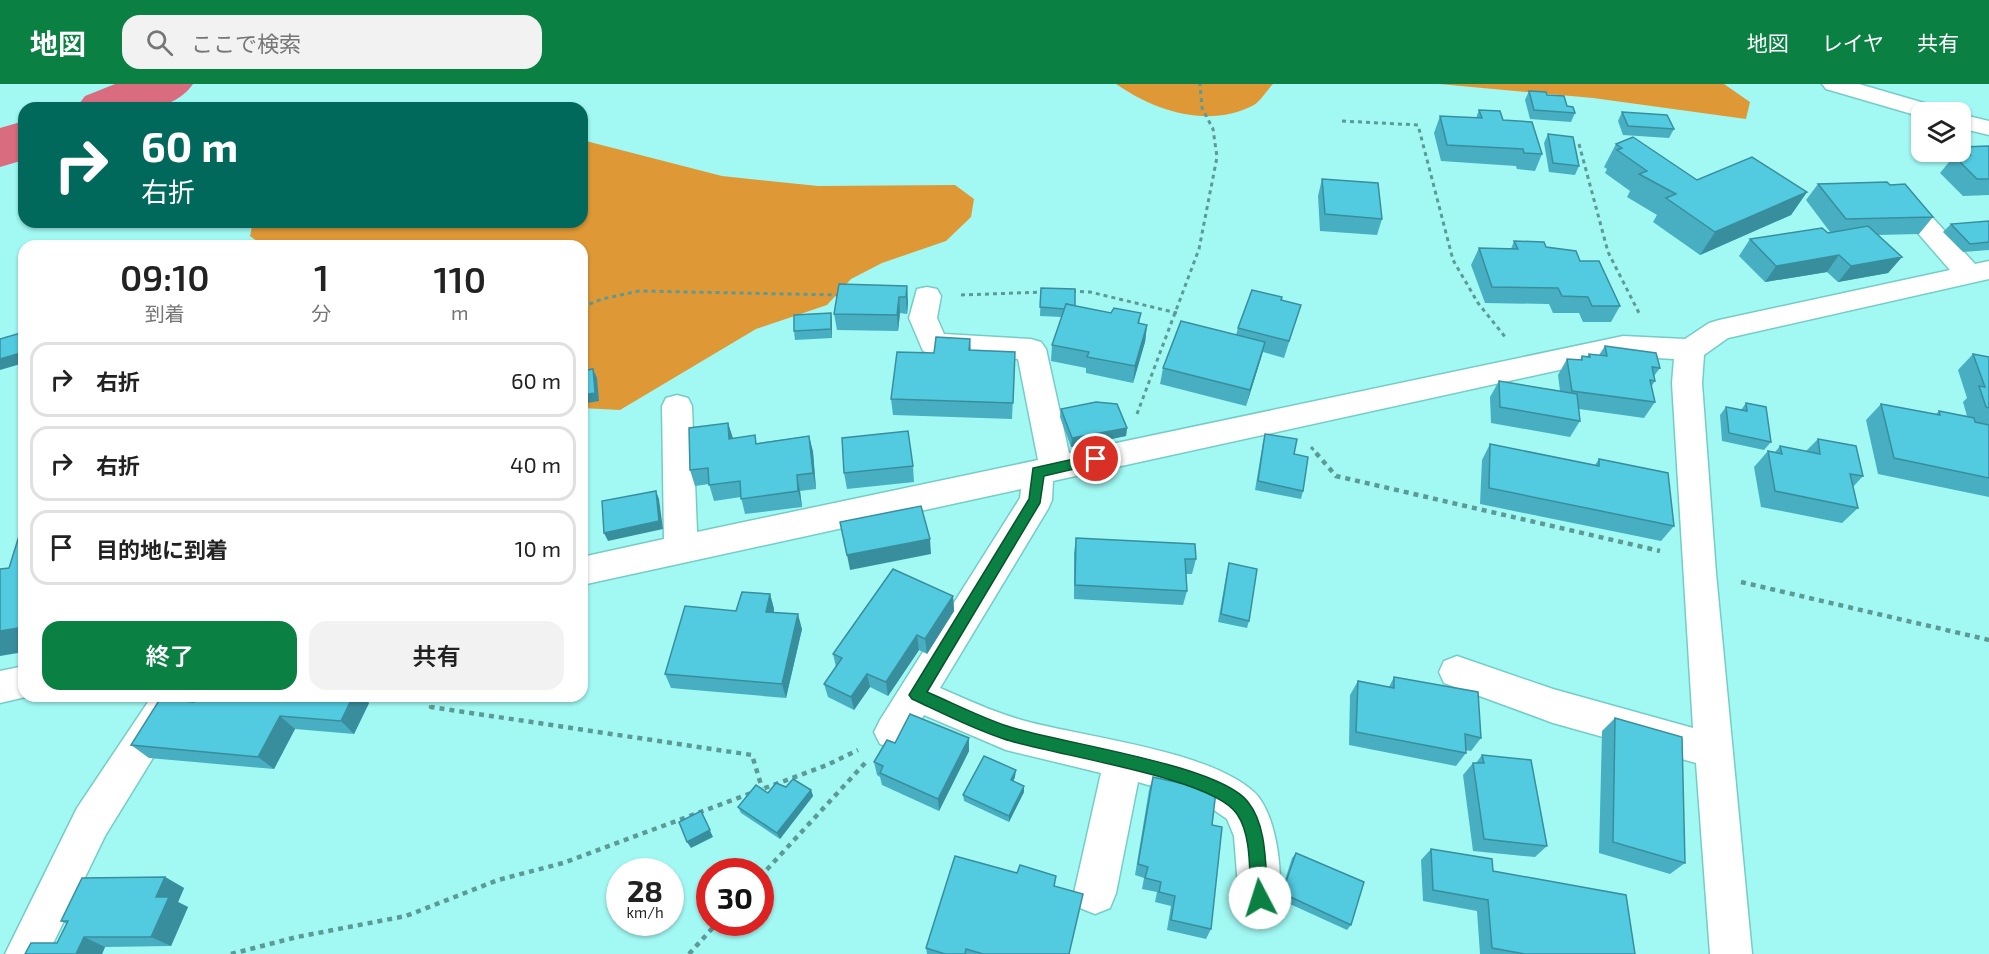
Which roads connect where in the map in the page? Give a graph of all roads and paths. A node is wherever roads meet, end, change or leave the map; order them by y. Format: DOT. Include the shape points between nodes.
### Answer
graph roads {
  1 [pos="1200,84"];
  2 [pos="1834,84"];
  3 [pos="1911,106"];
  4 [pos="1342,121"];
  5 [pos="1579,144"];
  6 [pos="1902,200"];
  7 [pos="1979,272"];
  8 [pos="1054,291"];
  9 [pos="1065,291"];
  10 [pos="844,295"];
  11 [pos="927,296"];
  12 [pos="588,305"];
  13 [pos="1177,313"];
  14 [pos="1676,349"];
  15 [pos="1529,366"];
  16 [pos="677,406"];
  17 [pos="1288,418"];
  18 [pos="1136,451"];
  19 [pos="1047,470"];
  20 [pos="681,551"];
  21 [pos="1699,566"];
  22 [pos="588,570"];
  23 [pos="1989,640"];
  24 [pos="1456,672"];
  25 [pos="18,683"];
  26 [pos="0,687"];
  27 [pos="917,695"];
  28 [pos="169,702"];
  29 [pos="432,702"];
  30 [pos="893,732"];
  31 [pos="1714,751"];
  32 [pos="1124,762"];
  33 [pos="762,788"];
  34 [pos="774,862"];
  35 [pos="1095,892"];
  36 [pos="1260,898"];
  37 [pos="705,936"];
  38 [pos="26,954"];
  39 [pos="231,954"];
  40 [pos="689,954"];
  41 [pos="1731,954"];
  1 -- 13 [label="path" via="1202,108 1213,129 1217,157 1199,249"];
  2 -- 3 [label="street"];
  4 -- 15 [label="path" via="1418,125 1453,260 1478,303"];
  5 -- 14 [label="path" via="1611,263 1635,308"];
  6 -- 7 [label="street"];
  7 -- 14 [label="street" via="1719,330"];
  8 -- 11 [label="path"];
  9 -- 13 [label="path" via="1090,292"];
  10 -- 12 [label="path" via="639,291"];
  11 -- 19 [label="street" via="923,318 933,344 1031,349"];
  13 -- 18 [label="path" via="1137,413"];
  14 -- 15 [label="street" via="1623,346"];
  14 -- 21 [label="street" via="1687,383"];
  15 -- 17 [label="street"];
  16 -- 20 [label="street"];
  17 -- 18 [label="street"];
  17 -- 21 [label="path" via="1335,476"];
  18 -- 19 [label="street"];
  19 -- 20 [label="street"];
  19 -- 27 [label="street" via="1036,500"];
  20 -- 22 [label="street"];
  21 -- 23 [label="path"];
  21 -- 31 [label="street"];
  24 -- 31 [label="street" via="1553,706"];
  25 -- 26 [label="street"];
  27 -- 30 [label="street"];
  27 -- 32 [label="street" via="1005,733"];
  28 -- 38 [label="street" via="91,822"];
  29 -- 33 [label="path" via="431,707 752,755"];
  30 -- 33 [label="path" via="828,765"];
  30 -- 34 [label="path"];
  31 -- 41 [label="street"];
  32 -- 35 [label="street"];
  32 -- 36 [label="street" via="1180,775 1220,791 1242,806 1254,832"];
  33 -- 39 [label="path" via="563,863 498,880 406,916"];
  37 -- 40 [label="path"];
}
